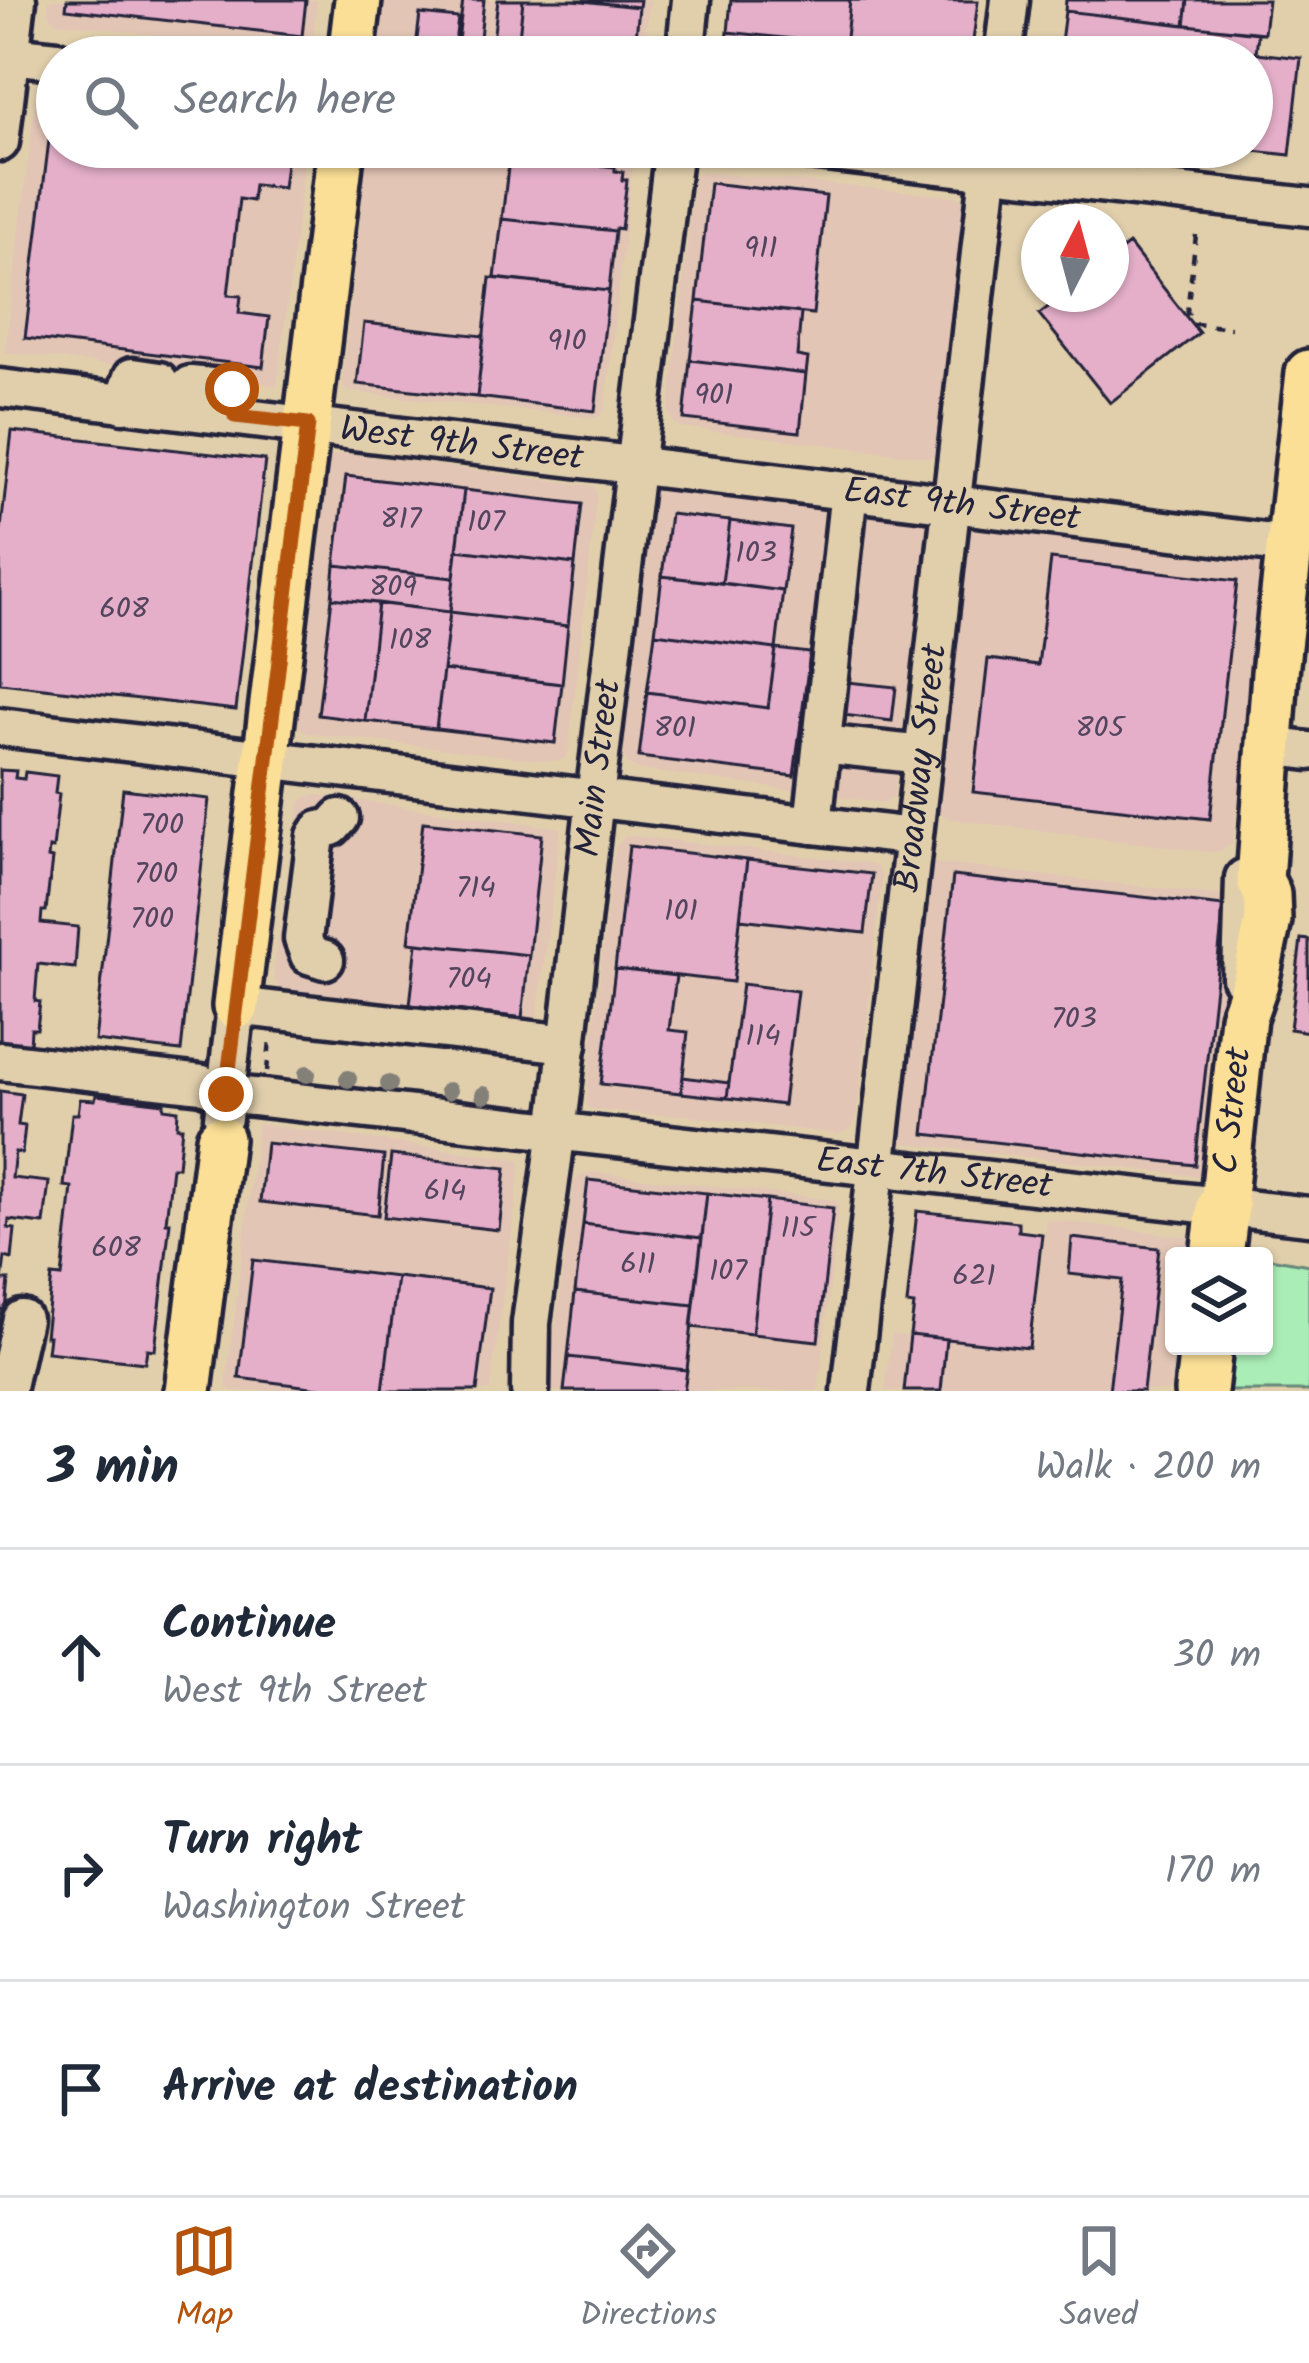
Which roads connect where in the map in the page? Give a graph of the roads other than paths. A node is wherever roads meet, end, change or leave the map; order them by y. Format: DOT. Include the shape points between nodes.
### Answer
graph roads {
  1 [pos="16,0"];
  2 [pos="358,0"];
  3 [pos="691,0"];
  4 [pos="1010,0"];
  5 [pos="354,36"];
  6 [pos="687,36"];
  7 [pos="1006,36"];
  8 [pos="5,54"];
  9 [pos="36,58"];
  10 [pos="0,142"];
  11 [pos="338,168"];
  12 [pos="672,168"];
  13 [pos="990,168"];
  14 [pos="1051,168"];
  15 [pos="1309,207"];
  16 [pos="1309,373"];
  17 [pos="0,388"];
  18 [pos="123,404"];
  19 [pos="235,416"];
  20 [pos="308,424"];
  21 [pos="637,464"];
  22 [pos="849,490"];
  23 [pos="953,503"];
  24 [pos="1289,544"];
  25 [pos="0,728"];
  26 [pos="821,744"];
  27 [pos="1289,749"];
  28 [pos="923,755"];
  29 [pos="268,759"];
  30 [pos="595,798"];
  31 [pos="340,818"];
  32 [pos="813,825"];
  33 [pos="913,836"];
  34 [pos="325,960"];
  35 [pos="255,1008"];
  36 [pos="568,1044"];
  37 [pos="0,1061"];
  38 [pos="226,1094"];
  39 [pos="557,1132"];
  40 [pos="220,1139"];
  41 [pos="874,1169"];
  42 [pos="1309,1216"];
  43 [pos="1220,1231"];
  44 [pos="22,1319"];
  45 [pos="1205,1355"];
  46 [pos="6,1391"];
  47 [pos="188,1391"];
  48 [pos="530,1391"];
  49 [pos="851,1391"];
  50 [pos="1201,1391"];
  1 -- 8 [label="street"];
  2 -- 5 [label="main road"];
  3 -- 6 [label="street"];
  4 -- 7 [label="street"];
  8 -- 9 [label="street"];
  8 -- 10 [label="street"];
  11 -- 20 [label="main road"];
  12 -- 21 [label="street, Main Street"];
  13 -- 23 [label="street, Broadway Street"];
  14 -- 15 [label="street"];
  16 -- 24 [label="main road, C Street"];
  17 -- 18 [label="street, West 9th Street"];
  18 -- 19 [label="street, West 9th Street"];
  18 -- 19 [label="street" via="132,377 232,389"];
  19 -- 20 [label="street, West 9th Street"];
  20 -- 21 [label="street, West 9th Street"];
  20 -- 29 [label="main road"];
  21 -- 22 [label="street, East 9th Street"];
  21 -- 30 [label="street, Main Street"];
  22 -- 23 [label="street, East 9th Street"];
  22 -- 26 [label="street"];
  23 -- 24 [label="street, East 9th Street"];
  23 -- 28 [label="street, Broadway Street"];
  24 -- 27 [label="main road, C Street"];
  25 -- 29 [label="street"];
  26 -- 28 [label="street"];
  26 -- 32 [label="street"];
  27 -- 43 [label="main road, C Street" via="1252,879 1267,894 1268,920 1243,1017"];
  28 -- 33 [label="street, Broadway Street"];
  29 -- 30 [label="street"];
  29 -- 35 [label="main road"];
  30 -- 32 [label="street"];
  30 -- 36 [label="street, Main Street"];
  31 -- 34 [label="street" via="316,836 303,939 309,955"];
  32 -- 33 [label="street"];
  33 -- 41 [label="street, Broadway Street"];
  35 -- 36 [label="street"];
  35 -- 38 [label="street"];
  36 -- 39 [label="street, Main Street"];
  37 -- 38 [label="street, East 7th Street" via="202,1084"];
  38 -- 39 [label="street, East 7th Street"];
  38 -- 40 [label="street"];
  39 -- 41 [label="street, East 7th Street"];
  39 -- 48 [label="street, Main Street"];
  40 -- 47 [label="main road"];
  41 -- 43 [label="street, East 7th Street"];
  41 -- 49 [label="street, Broadway Street"];
  42 -- 43 [label="street, East 7th Street"];
  44 -- 46 [label="street"];
  45 -- 50 [label="highway"];
}
